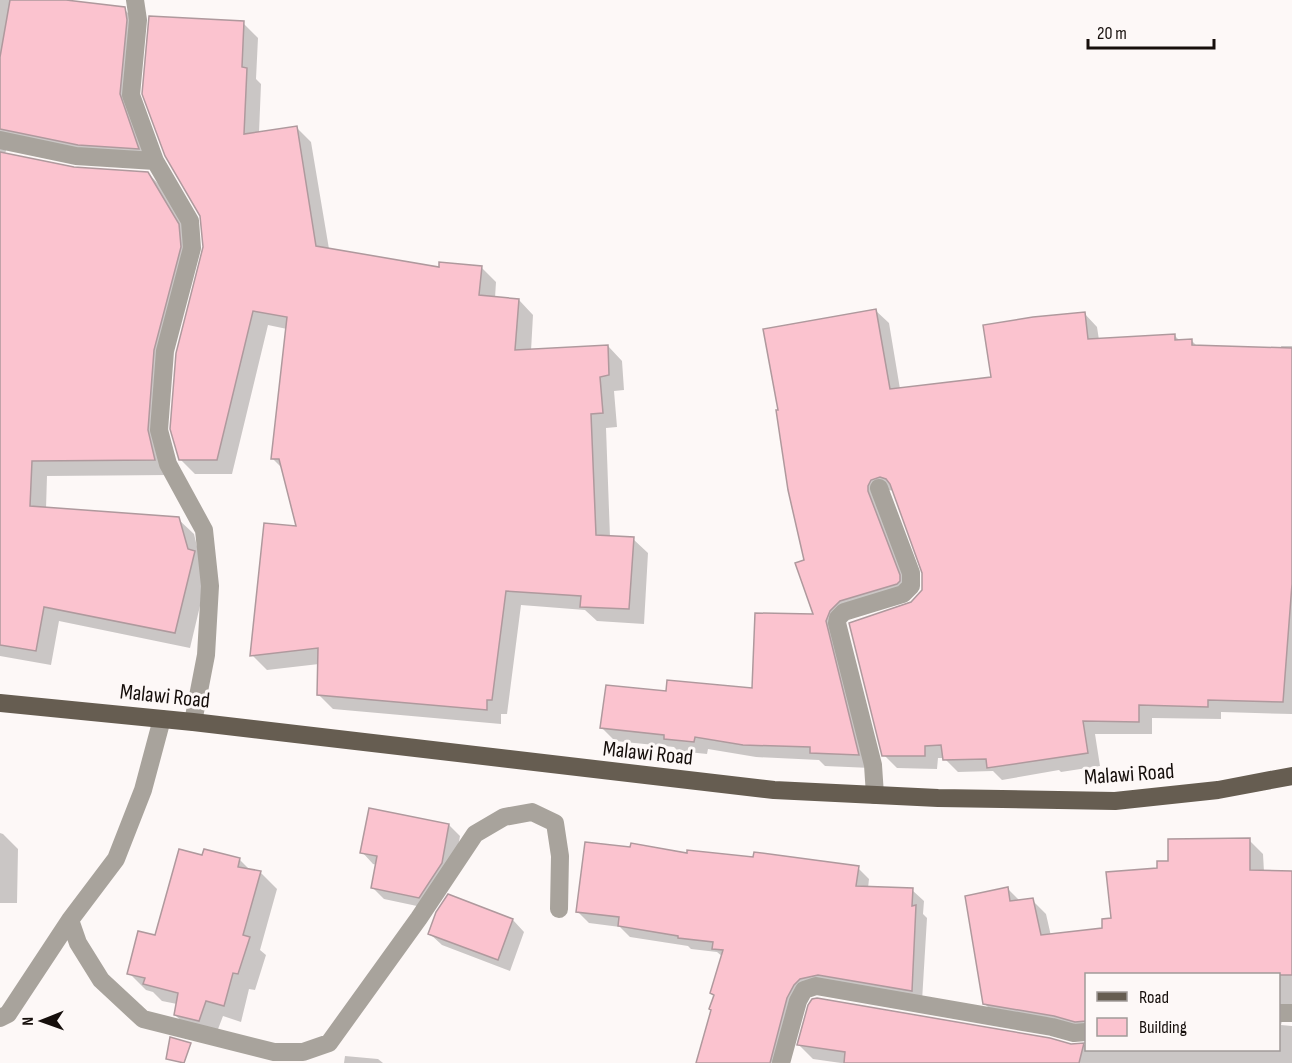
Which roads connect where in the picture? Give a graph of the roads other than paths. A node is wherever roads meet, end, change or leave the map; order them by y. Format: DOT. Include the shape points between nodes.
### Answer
graph roads {
  1 [pos="135,0"];
  2 [pos="0,140"];
  3 [pos="155,161"];
  4 [pos="879,488"];
  5 [pos="0,703"];
  6 [pos="162,719"];
  7 [pos="193,722"];
  8 [pos="1292,777"];
  9 [pos="875,795"];
  10 [pos="559,909"];
  11 [pos="69,920"];
  12 [pos="0,1018"];
  13 [pos="1085,1032"];
  14 [pos="781,1063"];
  1 -- 3 [label="street" via="138,20 131,95"];
  2 -- 3 [label="street" via="76,156"];
  3 -- 7 [label="street" via="190,221 192,248 165,351 159,430 168,464 204,530 210,586 206,655"];
  4 -- 9 [label="street" via="911,573 910,586 903,594 844,612 837,623 873,765"];
  5 -- 6 [label="main road, Malawi Road"];
  6 -- 7 [label="main road, Malawi Road"];
  6 -- 11 [label="street" via="143,790 116,859"];
  7 -- 9 [label="main road, Malawi Road" via="762,789"];
  8 -- 9 [label="main road, Malawi Road" via="1115,801"];
  10 -- 11 [label="street" via="560,856 555,823 532,812 504,817 475,834 329,1043 303,1052 274,1052 143,1019 101,980"];
  11 -- 12 [label="street" via="8,1014"];
  13 -- 14 [label="street" via="816,986 804,990 798,1001"];
}
